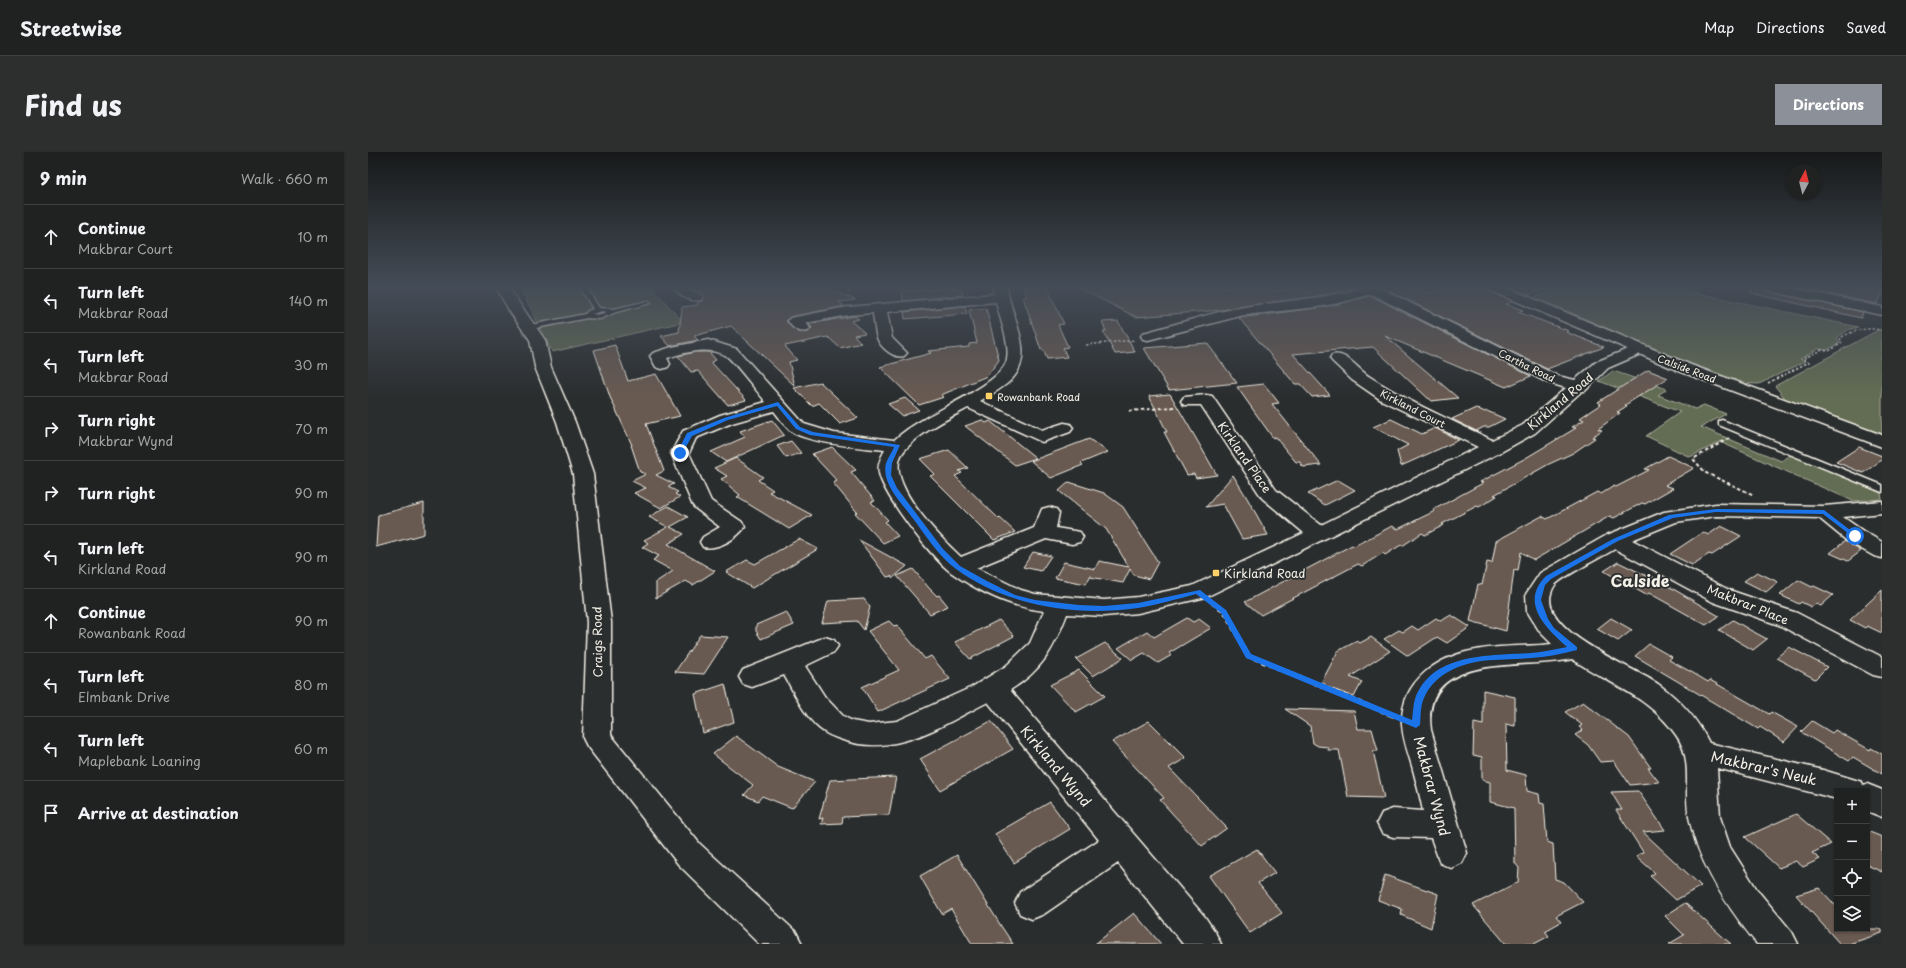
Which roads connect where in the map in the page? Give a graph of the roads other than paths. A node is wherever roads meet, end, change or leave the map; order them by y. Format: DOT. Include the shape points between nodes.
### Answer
graph roads {
  1 [pos="527,324"];
  2 [pos="549,324"];
  3 [pos="799,324"];
  4 [pos="882,324"];
  5 [pos="1008,324"];
  6 [pos="1196,324"];
  7 [pos="1443,324"];
  8 [pos="1581,324"];
  9 [pos="529,328"];
  10 [pos="803,328"];
  11 [pos="1148,336"];
  12 [pos="875,348"];
  13 [pos="1640,349"];
  14 [pos="1338,358"];
  15 [pos="662,364"];
  16 [pos="1579,387"];
  17 [pos="1207,400"];
  18 [pos="968,402"];
  19 [pos="778,404"];
  20 [pos="1722,423"];
  21 [pos="1064,428"];
  22 [pos="1882,440"];
  23 [pos="898,446"];
  24 [pos="1494,448"];
  25 [pos="1882,489"];
  26 [pos="1882,507"];
  27 [pos="1824,512"];
  28 [pos="1319,534"];
  29 [pos="1072,536"];
  30 [pos="1615,540"];
  31 [pos="711,542"];
  32 [pos="1882,551"];
  33 [pos="958,567"];
  34 [pos="1058,605"];
  35 [pos="825,646"];
  36 [pos="1574,649"];
  37 [pos="790,662"];
  38 [pos="1882,668"];
  39 [pos="752,677"];
  40 [pos="992,688"];
  41 [pos="1699,752"];
  42 [pos="1842,788"];
  43 [pos="1870,798"];
  44 [pos="1882,804"];
  45 [pos="1393,823"];
  46 [pos="1121,843"];
  47 [pos="1032,903"];
  48 [pos="784,944"];
  49 [pos="1203,944"];
  50 [pos="1780,944"];
  1 -- 9 [label="street, Craigs Road"];
  2 -- 9 [label="lane"];
  3 -- 10 [label="street"];
  4 -- 12 [label="street" via="885,339 895,349"];
  5 -- 18 [label="street" via="1016,356 1013,366 1003,378"];
  6 -- 11 [label="street"];
  7 -- 16 [label="street, Cartha Road" via="1552,379"];
  8 -- 13 [label="street, Calside Road"];
  9 -- 48 [label="street, Craigs Road" via="537,340 544,367 583,474 599,622 597,738 689,854"];
  13 -- 16 [label="street, Kirkland Road" via="1602,365"];
  13 -- 22 [label="street, Calside Road"];
  14 -- 24 [label="street, Kirkland Court" via="1358,377 1387,396"];
  15 -- 19 [label="street" via="658,356 677,350 708,345 732,352"];
  16 -- 24 [label="street, Kirkland Road" via="1529,429"];
  17 -- 28 [label="street, Kirkland Place" via="1269,494"];
  18 -- 21 [label="street" via="1042,437"];
  18 -- 23 [label="street" via="928,422"];
  19 -- 23 [label="street" via="798,428 812,434"];
  19 -- 31 [label="street" via="726,419 689,435 680,453 702,504 734,527"];
  20 -- 25 [label="lane"];
  23 -- 33 [label="street" via="889,463 888,475 894,489 940,550"];
  24 -- 28 [label="street, Kirkland Road"];
  26 -- 27 [label="street"];
  27 -- 30 [label="street" via="1716,510 1671,516"];
  27 -- 32 [label="street" via="1855,536"];
  28 -- 34 [label="street, Kirkland Road" via="1198,592 1138,605 1104,608"];
  29 -- 33 [label="street" via="1046,522"];
  30 -- 36 [label="street" via="1548,578 1538,592 1537,600 1544,620"];
  30 -- 38 [label="street, Makbrar Place" via="1721,596 1788,619"];
  33 -- 34 [label="street, Kirkland Road" via="1013,596"];
  34 -- 40 [label="street" via="1045,639 1036,654 1021,670"];
  35 -- 37 [label="street"];
  36 -- 41 [label="street" via="1635,682 1661,700 1685,726"];
  36 -- 45 [label="street, Makbrar Wynd" via="1531,656 1475,659 1452,666 1432,679 1424,689 1417,706 1416,725 1447,839"];
  37 -- 39 [label="street"];
  37 -- 40 [label="street" via="821,711 833,724 856,732 880,735 904,731"];
  40 -- 46 [label="street, Kirkland Wynd"];
  41 -- 42 [label="street, Makbrar's Neuk"];
  41 -- 50 [label="street" via="1702,767 1701,801 1705,823 1714,847 1726,873 1742,897"];
  43 -- 44 [label="street"];
  46 -- 47 [label="street"];
  46 -- 49 [label="street, Kirkland Wynd" via="1194,928"];
}
